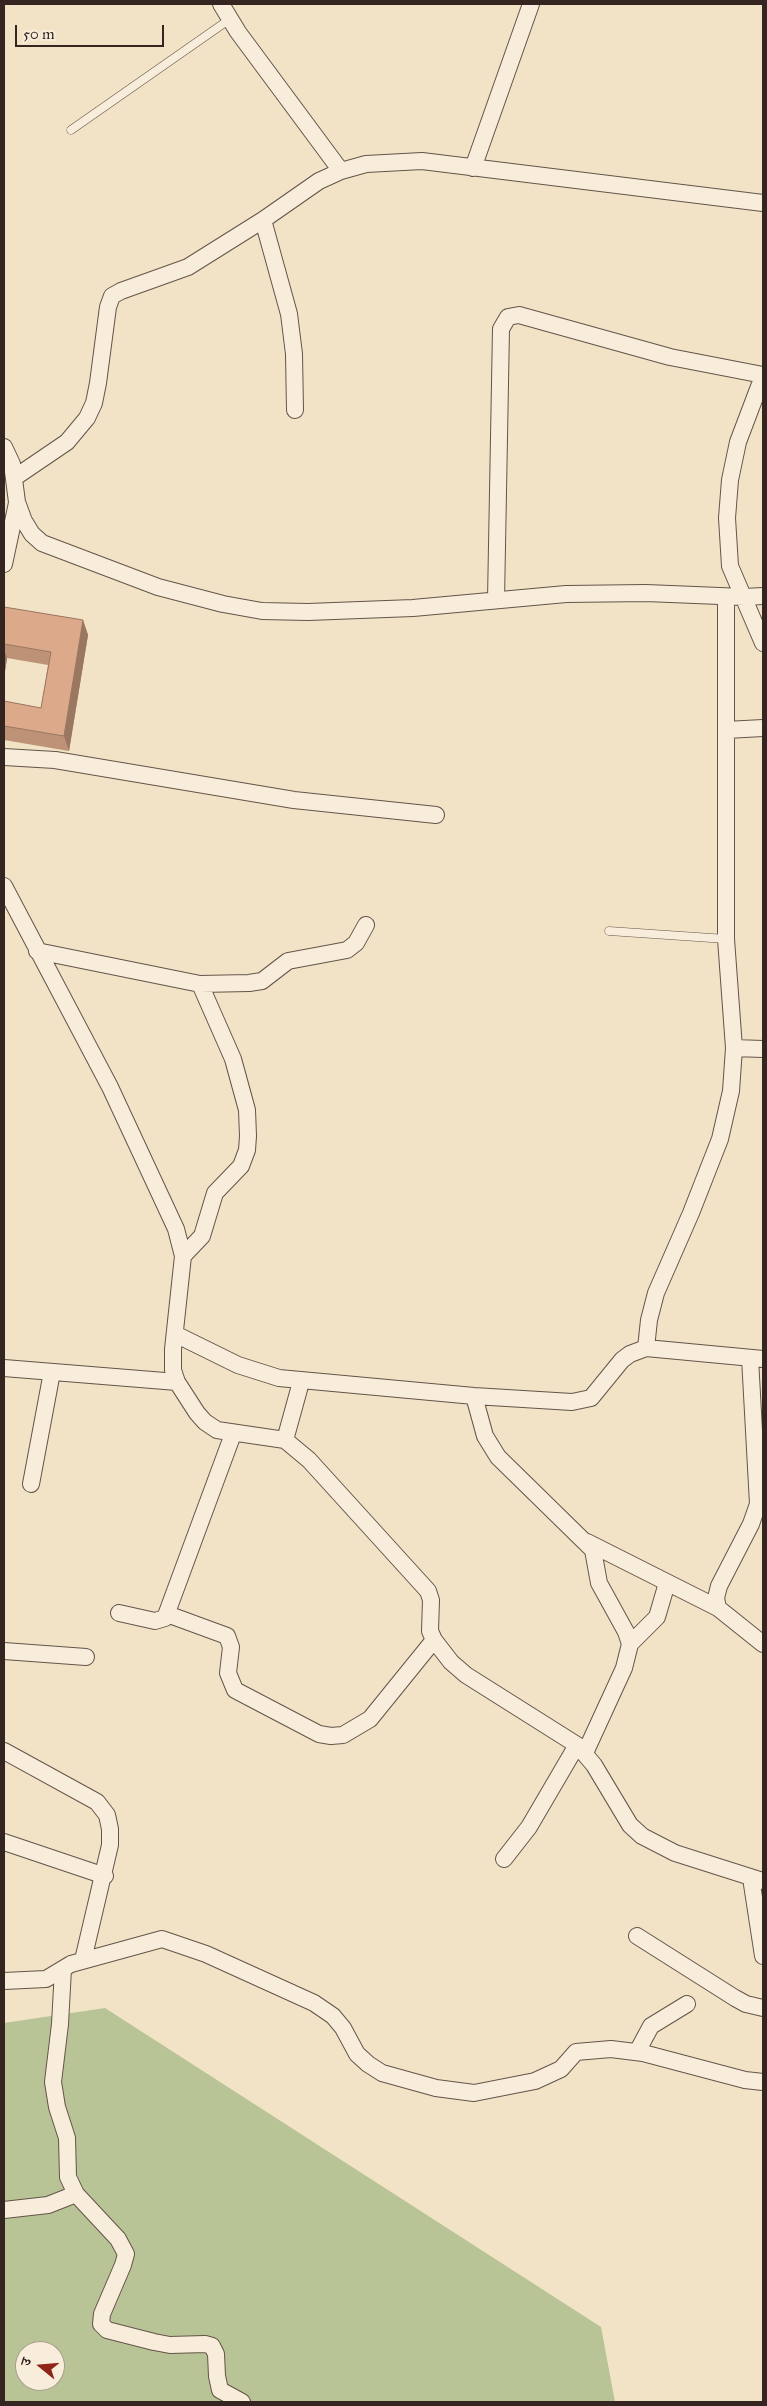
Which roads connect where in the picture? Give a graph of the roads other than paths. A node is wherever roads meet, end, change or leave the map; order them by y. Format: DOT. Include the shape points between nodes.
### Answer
graph roads {
  1 [pos="221,4"];
  2 [pos="531,4"];
  3 [pos="230,19"];
  4 [pos="71,130"];
  5 [pos="473,168"];
  6 [pos="341,170"];
  7 [pos="763,203"];
  8 [pos="263,220"];
  9 [pos="763,376"];
  10 [pos="295,410"];
  11 [pos="4,446"];
  12 [pos="14,478"];
  13 [pos="17,502"];
  14 [pos="4,564"];
  15 [pos="726,596"];
  16 [pos="763,596"];
  17 [pos="744,597"];
  18 [pos="496,600"];
  19 [pos="763,643"];
  20 [pos="763,728"];
  21 [pos="726,730"];
  22 [pos="4,757"];
  23 [pos="436,815"];
  24 [pos="4,886"];
  25 [pos="366,925"];
  26 [pos="609,931"];
  27 [pos="726,939"];
  28 [pos="37,951"];
  29 [pos="200,984"];
  30 [pos="734,1048"];
  31 [pos="763,1049"];
  32 [pos="183,1256"];
  33 [pos="175,1334"];
  34 [pos="646,1348"];
  35 [pos="757,1359"];
  36 [pos="4,1368"];
  37 [pos="52,1372"];
  38 [pos="177,1382"];
  39 [pos="301,1382"];
  40 [pos="474,1396"];
  41 [pos="233,1434"];
  42 [pos="285,1440"];
  43 [pos="31,1484"];
  44 [pos="583,1540"];
  45 [pos="667,1584"];
  46 [pos="718,1608"];
  47 [pos="119,1613"];
  48 [pos="167,1614"];
  49 [pos="434,1640"];
  50 [pos="630,1644"];
  51 [pos="763,1644"];
  52 [pos="4,1651"];
  53 [pos="86,1657"];
  54 [pos="581,1749"];
  55 [pos="4,1751"];
  56 [pos="4,1842"];
  57 [pos="504,1859"];
  58 [pos="105,1876"];
  59 [pos="757,1879"];
  60 [pos="637,1936"];
  61 [pos="763,1956"];
  62 [pos="84,1960"];
  63 [pos="62,1969"];
  64 [pos="4,1981"];
  65 [pos="687,2004"];
  66 [pos="763,2008"];
  67 [pos="637,2052"];
  68 [pos="763,2082"];
  69 [pos="76,2194"];
  70 [pos="4,2210"];
  71 [pos="242,2402"];
  1 -- 3 [label="street"];
  2 -- 5 [label="street"];
  3 -- 4 [label="lane"];
  3 -- 6 [label="street"];
  5 -- 6 [label="street" via="390,161"];
  5 -- 7 [label="street"];
  6 -- 8 [label="street" via="319,181"];
  8 -- 10 [label="street" via="289,314"];
  8 -- 12 [label="street" via="188,267 112,296 94,403 87,418 67,442"];
  9 -- 17 [label="street" via="738,442 727,518 730,566"];
  9 -- 18 [label="street" via="670,357 519,316 508,317 502,329"];
  11 -- 12 [label="street"];
  12 -- 13 [label="street"];
  13 -- 14 [label="street"];
  13 -- 18 [label="street" via="32,534 57,550 158,587 223,604 262,611 308,612 413,608"];
  15 -- 17 [label="street"];
  15 -- 18 [label="street" via="566,594"];
  15 -- 21 [label="street"];
  16 -- 17 [label="street"];
  17 -- 19 [label="street"];
  20 -- 21 [label="street"];
  21 -- 27 [label="street"];
  22 -- 23 [label="street" via="55,760 303,802"];
  24 -- 28 [label="street"];
  25 -- 29 [label="street" via="356,943 347,950 288,961 262,981"];
  26 -- 27 [label="lane"];
  27 -- 30 [label="street"];
  28 -- 29 [label="street"];
  28 -- 32 [label="street" via="114,1096 169,1213"];
  29 -- 32 [label="street" via="233,1059 247,1110 248,1136 241,1166 215,1193 202,1236"];
  30 -- 31 [label="street"];
  30 -- 34 [label="street" via="731,1091 720,1139 656,1294"];
  32 -- 33 [label="street"];
  33 -- 38 [label="street" via="173,1370"];
  33 -- 39 [label="street" via="261,1374"];
  34 -- 35 [label="street"];
  34 -- 40 [label="street" via="622,1360 597,1393 584,1401"];
  35 -- 46 [label="street" via="758,1504 752,1524 716,1593"];
  36 -- 37 [label="street"];
  37 -- 38 [label="street"];
  37 -- 43 [label="street"];
  38 -- 41 [label="street" via="205,1422 217,1430"];
  39 -- 40 [label="street"];
  39 -- 42 [label="street"];
  40 -- 44 [label="street" via="485,1436 498,1458"];
  41 -- 42 [label="street"];
  41 -- 48 [label="street"];
  42 -- 49 [label="street" via="309,1460 428,1591 432,1600 430,1631"];
  44 -- 45 [label="street"];
  44 -- 50 [label="street" via="594,1552 599,1584"];
  45 -- 46 [label="street"];
  45 -- 50 [label="street" via="657,1616"];
  46 -- 51 [label="street"];
  47 -- 48 [label="street" via="155,1621 162,1620"];
  48 -- 49 [label="street" via="227,1636 230,1647 228,1673 235,1690 319,1734 331,1736 343,1735 370,1719"];
  49 -- 54 [label="street" via="466,1675"];
  50 -- 54 [label="street" via="624,1668"];
  52 -- 53 [label="street"];
  54 -- 57 [label="street"];
  54 -- 59 [label="street" via="630,1825 642,1836 675,1854"];
  55 -- 58 [label="street" via="97,1802 107,1815 110,1829"];
  56 -- 58 [label="street"];
  58 -- 62 [label="street"];
  59 -- 61 [label="street"];
  60 -- 66 [label="street" via="735,1998"];
  62 -- 63 [label="street"];
  62 -- 67 [label="street" via="162,1939 206,1954 333,2016 358,2054 382,2073 436,2088 474,2093 535,2080 561,2069 576,2052 611,2049"];
  63 -- 64 [label="street" via="46,1979"];
  63 -- 69 [label="street" via="53,2082 67,2138 68,2177"];
  65 -- 67 [label="street" via="651,2026"];
  67 -- 68 [label="street"];
  69 -- 70 [label="street" via="48,2205"];
  69 -- 71 [label="street" via="125,2250 123,2265 100,2320 103,2327 162,2344 210,2344 214,2348 220,2390"];
}
